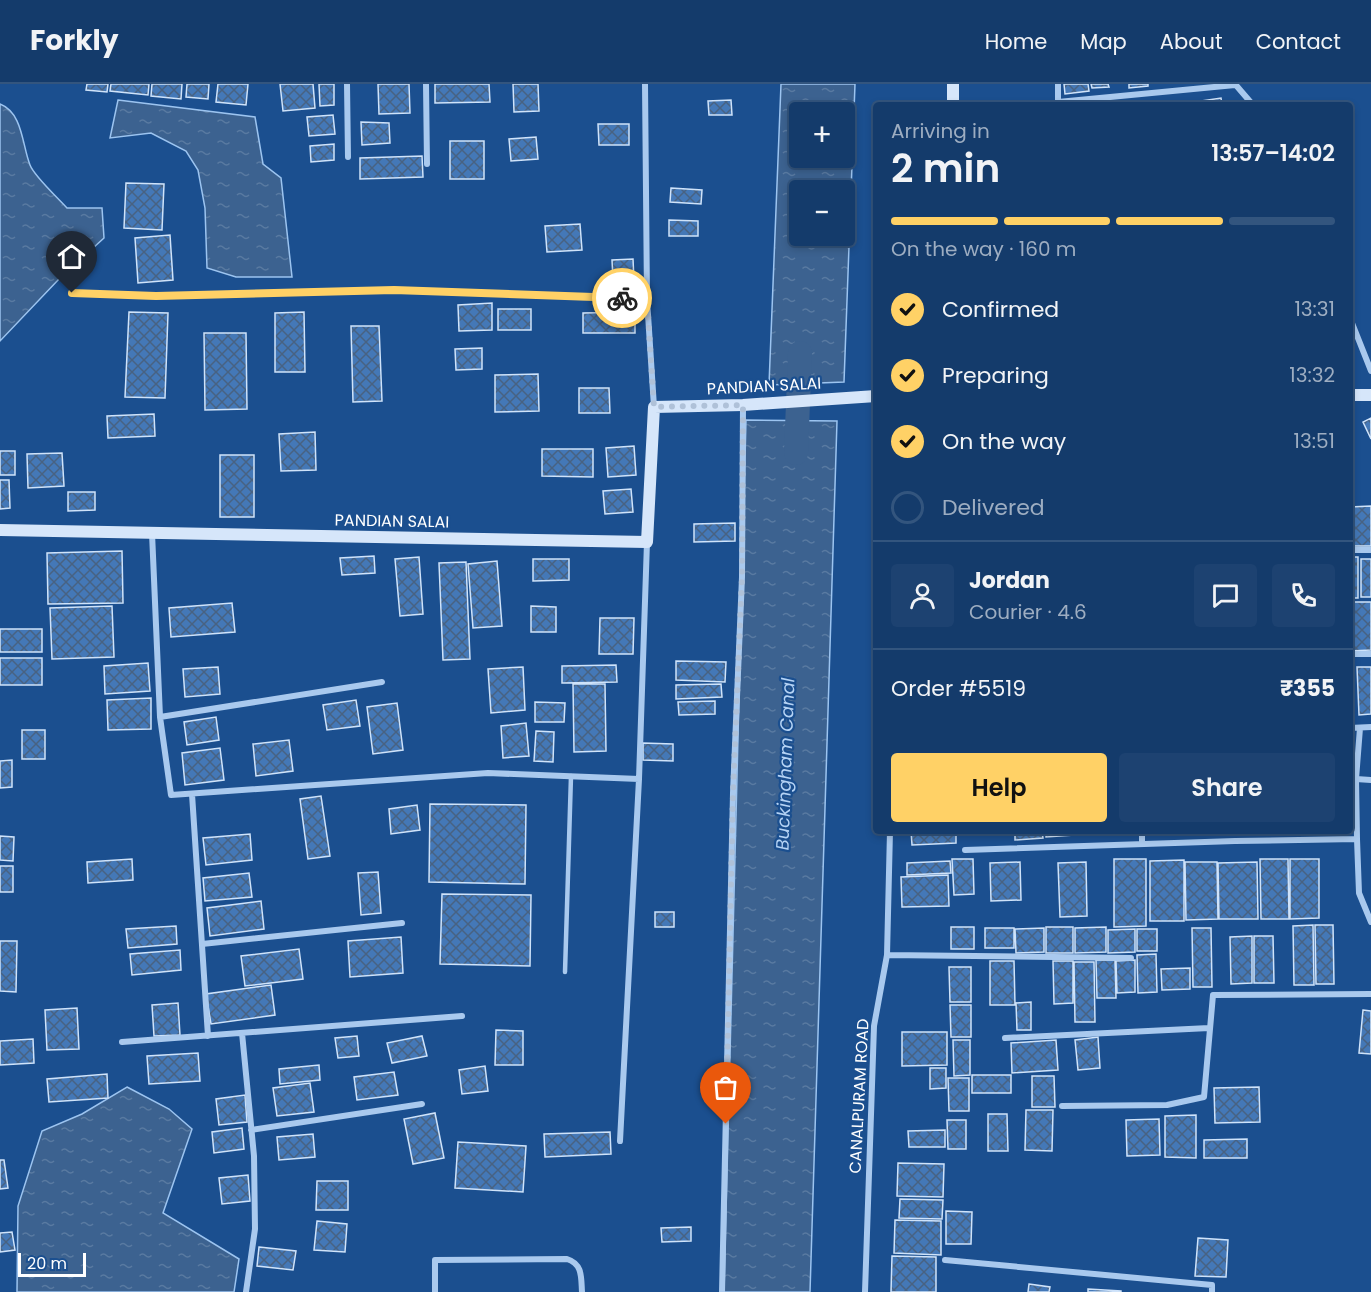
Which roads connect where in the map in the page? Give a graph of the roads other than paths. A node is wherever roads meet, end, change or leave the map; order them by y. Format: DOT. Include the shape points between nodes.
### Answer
graph roads {
  1 [pos="347,84"];
  2 [pos="426,84"];
  3 [pos="645,84"];
  4 [pos="953,84"];
  5 [pos="1058,84"];
  6 [pos="1235,85"];
  7 [pos="953,102"];
  8 [pos="1250,102"];
  9 [pos="348,157"];
  10 [pos="427,164"];
  11 [pos="72,293"];
  12 [pos="647,299"];
  13 [pos="1353,326"];
  14 [pos="1371,371"];
  15 [pos="1353,395"];
  16 [pos="1371,395"];
  17 [pos="873,396"];
  18 [pos="743,405"];
  19 [pos="654,407"];
  20 [pos="0,530"];
  21 [pos="152,533"];
  22 [pos="647,542"];
  23 [pos="1353,550"];
  24 [pos="1371,550"];
  25 [pos="1353,654"];
  26 [pos="1371,654"];
  27 [pos="382,682"];
  28 [pos="160,717"];
  29 [pos="1371,727"];
  30 [pos="1353,728"];
  31 [pos="1360,728"];
  32 [pos="571,777"];
  33 [pos="639,779"];
  34 [pos="1356,779"];
  35 [pos="1371,780"];
  36 [pos="192,794"];
  37 [pos="890,834"];
  38 [pos="1142,834"];
  39 [pos="1357,840"];
  40 [pos="1142,844"];
  41 [pos="965,850"];
  42 [pos="1369,913"];
  43 [pos="1371,922"];
  44 [pos="402,923"];
  45 [pos="202,944"];
  46 [pos="887,955"];
  47 [pos="1131,958"];
  48 [pos="565,972"];
  49 [pos="1371,994"];
  50 [pos="462,1016"];
  51 [pos="1209,1029"];
  52 [pos="242,1033"];
  53 [pos="208,1036"];
  54 [pos="1005,1038"];
  55 [pos="122,1042"];
  56 [pos="422,1104"];
  57 [pos="1062,1106"];
  58 [pos="251,1130"];
  59 [pos="620,1141"];
  60 [pos="945,1260"];
  61 [pos="246,1292"];
  62 [pos="435,1292"];
  63 [pos="582,1292"];
  64 [pos="722,1292"];
  65 [pos="865,1292"];
  66 [pos="1212,1292"];
  1 -- 9 [label="street"];
  2 -- 10 [label="street"];
  3 -- 12 [label="street"];
  4 -- 7 [label="street"];
  5 -- 6 [label="street" via="1058,102"];
  6 -- 8 [label="street"];
  11 -- 12 [label="street" via="156,296 394,290"];
  12 -- 19 [label="street"];
  13 -- 14 [label="street"];
  15 -- 16 [label="street"];
  17 -- 18 [label="street, PANDIAN SALAI"];
  18 -- 19 [label="street, PANDIAN SALAI"];
  18 -- 64 [label="street" via="742,577"];
  19 -- 22 [label="street"];
  20 -- 21 [label="street, PANDIAN SALAI"];
  21 -- 22 [label="street, PANDIAN SALAI"];
  21 -- 28 [label="street"];
  22 -- 33 [label="street"];
  23 -- 24 [label="street"];
  25 -- 26 [label="street"];
  27 -- 28 [label="street"];
  28 -- 36 [label="street" via="171,795"];
  29 -- 31 [label="street"];
  30 -- 31 [label="street"];
  31 -- 34 [label="street"];
  32 -- 33 [label="street"];
  32 -- 36 [label="street" via="489,773"];
  32 -- 48 [label="lane"];
  33 -- 59 [label="street"];
  34 -- 35 [label="street"];
  34 -- 39 [label="street"];
  36 -- 45 [label="street"];
  37 -- 46 [label="street, CANALPURAM ROAD"];
  38 -- 40 [label="street"];
  39 -- 40 [label="street"];
  39 -- 42 [label="street" via="1359,893"];
  40 -- 41 [label="street"];
  42 -- 43 [label="street"];
  44 -- 45 [label="street"];
  45 -- 53 [label="street"];
  46 -- 47 [label="street"];
  46 -- 65 [label="street, CANALPURAM ROAD" via="874,1026"];
  49 -- 51 [label="street" via="1213,995"];
  50 -- 52 [label="street"];
  51 -- 54 [label="street"];
  51 -- 57 [label="street" via="1204,1097 1167,1105"];
  52 -- 53 [label="street"];
  52 -- 58 [label="street"];
  53 -- 55 [label="street"];
  56 -- 58 [label="street"];
  58 -- 61 [label="street" via="255,1229"];
  60 -- 66 [label="street" via="1212,1285"];
  62 -- 63 [label="street" via="435,1260 543,1259 574,1261 580,1272"];
}
